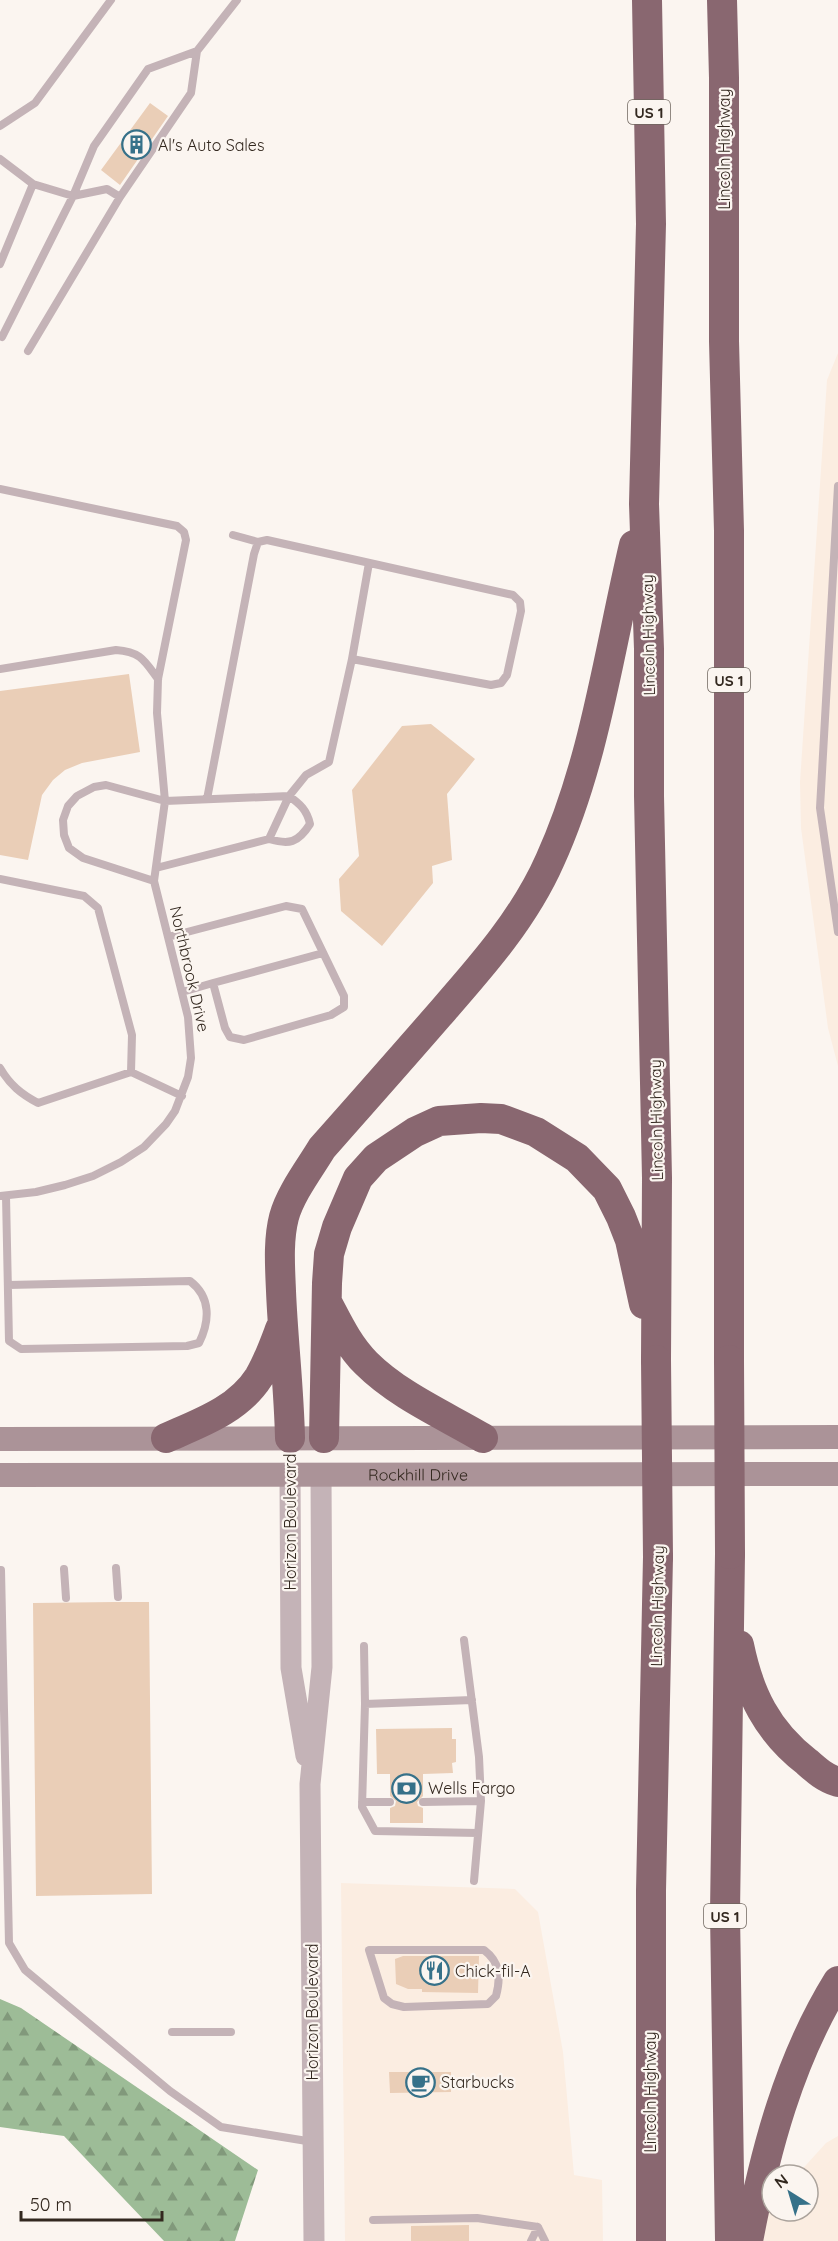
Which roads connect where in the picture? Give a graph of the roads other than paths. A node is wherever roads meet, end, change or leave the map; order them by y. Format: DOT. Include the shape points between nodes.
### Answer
graph roads {
  1 [pos="111,0"];
  2 [pos="237,0"];
  3 [pos="646,0"];
  4 [pos="722,0"];
  5 [pos="196,51"];
  6 [pos="0,126"];
  7 [pos="1,162"];
  8 [pos="33,184"];
  9 [pos="73,196"];
  10 [pos="120,197"];
  11 [pos="0,264"];
  12 [pos="2,337"];
  13 [pos="28,351"];
  14 [pos="838,486"];
  15 [pos="0,489"];
  16 [pos="644,504"];
  17 [pos="233,536"];
  18 [pos="258,543"];
  19 [pos="369,563"];
  20 [pos="352,659"];
  21 [pos="0,669"];
  22 [pos="158,680"];
  23 [pos="289,796"];
  24 [pos="207,799"];
  25 [pos="165,801"];
  26 [pos="269,839"];
  27 [pos="156,868"];
  28 [pos="0,879"];
  29 [pos="154,881"];
  30 [pos="838,932"];
  31 [pos="168,937"];
  32 [pos="323,953"];
  33 [pos="213,983"];
  34 [pos="182,992"];
  35 [pos="0,1068"];
  36 [pos="131,1072"];
  37 [pos="182,1096"];
  38 [pos="3,1196"];
  39 [pos="8,1285"];
  40 [pos="328,1304"];
  41 [pos="282,1323"];
  42 [pos="656,1360"];
  43 [pos="838,1437"];
  44 [pos="166,1438"];
  45 [pos="290,1438"];
  46 [pos="324,1438"];
  47 [pos="483,1438"];
  48 [pos="0,1439"];
  49 [pos="838,1474"];
  50 [pos="0,1475"];
  51 [pos="290,1475"];
  52 [pos="321,1475"];
  53 [pos="116,1568"];
  54 [pos="64,1569"];
  55 [pos="1,1570"];
  56 [pos="730,1592"];
  57 [pos="118,1597"];
  58 [pos="66,1598"];
  59 [pos="464,1640"];
  60 [pos="364,1646"];
  61 [pos="471,1700"];
  62 [pos="365,1704"];
  63 [pos="838,1782"];
  64 [pos="310,1784"];
  65 [pos="481,1800"];
  66 [pos="362,1802"];
  67 [pos="390,1802"];
  68 [pos="423,1802"];
  69 [pos="478,1833"];
  70 [pos="474,1881"];
  71 [pos="369,1950"];
  72 [pos="838,1981"];
  73 [pos="172,2032"];
  74 [pos="231,2032"];
  75 [pos="313,2142"];
  76 [pos="373,2220"];
  77 [pos="538,2227"];
  78 [pos="314,2241"];
  79 [pos="531,2241"];
  80 [pos="545,2241"];
  81 [pos="651,2241"];
  82 [pos="730,2241"];
  83 [pos="748,2241"];
  1 -- 6 [label="lane" via="35,103"];
  2 -- 5 [label="lane"];
  3 -- 16 [label="highway, Lincoln Highway / US 1" via="651,224"];
  4 -- 56 [label="highway, Lincoln Highway / US 1, bridge" via="729,531"];
  5 -- 9 [label="lane" via="148,69 94,146"];
  5 -- 10 [label="lane" via="191,93"];
  7 -- 8 [label="lane"];
  8 -- 9 [label="lane"];
  8 -- 11 [label="lane"];
  9 -- 10 [label="lane" via="107,189"];
  9 -- 12 [label="lane"];
  10 -- 13 [label="lane"];
  14 -- 30 [label="lane" via="820,808"];
  15 -- 22 [label="lane" via="177,526 183,532 186,540"];
  16 -- 41 [label="highway" via="579,785 550,861 491,955 322,1148 304,1176 284,1216 280,1252"];
  16 -- 42 [label="highway, Lincoln Highway / US 1" via="657,1179"];
  17 -- 18 [label="lane"];
  18 -- 19 [label="lane" via="267,540"];
  18 -- 24 [label="lane"];
  19 -- 20 [label="lane"];
  19 -- 20 [label="lane" via="513,595 520,602 521,611 507,675 501,683 491,685"];
  20 -- 23 [label="lane" via="329,762 306,775"];
  21 -- 22 [label="lane" via="116,650 142,657"];
  22 -- 25 [label="lane"];
  23 -- 24 [label="lane"];
  23 -- 26 [label="lane"];
  23 -- 26 [label="lane" via="308,814 310,824 292,842"];
  24 -- 25 [label="lane"];
  25 -- 27 [label="lane"];
  25 -- 29 [label="lane" via="106,785 94,787 77,796 63,820 69,848 83,858"];
  26 -- 27 [label="lane"];
  27 -- 29 [label="lane"];
  28 -- 36 [label="lane" via="84,896 98,908 132,1035"];
  29 -- 31 [label="lane, Northbrook Drive"];
  31 -- 32 [label="lane" via="286,906 302,909"];
  31 -- 34 [label="lane, Northbrook Drive"];
  32 -- 33 [label="lane"];
  32 -- 33 [label="lane" via="344,996 344,1007 331,1016 244,1040 230,1037 225,1028"];
  33 -- 34 [label="lane"];
  34 -- 37 [label="lane, Northbrook Drive" via="191,1058"];
  35 -- 36 [label="lane" via="10,1084 38,1103"];
  36 -- 37 [label="lane"];
  37 -- 38 [label="lane, Northbrook Drive" via="156,1136 121,1162 65,1185"];
  38 -- 39 [label="lane"];
  39 -- 39 [label="lane" via="9,1341 21,1349 187,1346 199,1343 206,1330 205,1299 190,1281"];
  40 -- 42 [label="highway" via="329,1254 337,1227 358,1178 376,1158 439,1121 501,1119 523,1125 560,1145 607,1189 630,1240"];
  40 -- 46 [label="highway"];
  40 -- 47 [label="highway" via="347,1339 380,1376"];
  41 -- 44 [label="highway" via="265,1366 244,1396 214,1416"];
  41 -- 45 [label="highway"];
  42 -- 81 [label="highway, Lincoln Highway / US 1, bridge" via="658,1557 651,1891"];
  43 -- 47 [label="main road"];
  44 -- 45 [label="main road"];
  44 -- 48 [label="main road"];
  45 -- 46 [label="main road"];
  45 -- 51 [label="main road, Horizon Boulevard"];
  46 -- 47 [label="main road"];
  46 -- 52 [label="main road, Horizon Boulevard"];
  49 -- 52 [label="main road, Rockhill Drive"];
  50 -- 51 [label="main road, Rockhill Drive"];
  51 -- 52 [label="main road, Rockhill Drive"];
  51 -- 64 [label="street, Horizon Boulevard" via="291,1668"];
  52 -- 64 [label="street, Horizon Boulevard" via="322,1667"];
  53 -- 57 [label="lane"];
  54 -- 58 [label="lane"];
  55 -- 75 [label="lane" via="9,1944 25,1970 170,2091 221,2127"];
  56 -- 63 [label="highway" via="743,1663 755,1701 786,1746 828,1779"];
  56 -- 82 [label="highway, Lincoln Highway / US 1" via="725,1913"];
  59 -- 61 [label="lane"];
  60 -- 62 [label="lane"];
  61 -- 62 [label="lane"];
  61 -- 65 [label="lane"];
  62 -- 66 [label="lane"];
  64 -- 75 [label="street, Horizon Boulevard"];
  65 -- 68 [label="lane"];
  65 -- 69 [label="lane"];
  66 -- 67 [label="lane"];
  66 -- 69 [label="lane" via="375,1831"];
  69 -- 70 [label="lane"];
  71 -- 71 [label="lane" via="384,1998 392,2004 488,2004 496,1996 498,1967 484,1950"];
  72 -- 83 [label="highway" via="808,2035 785,2093 760,2176"];
  73 -- 74 [label="lane"];
  75 -- 78 [label="street, Horizon Boulevard"];
  76 -- 77 [label="lane" via="477,2218"];
  77 -- 79 [label="lane"];
  77 -- 80 [label="lane"];
}
